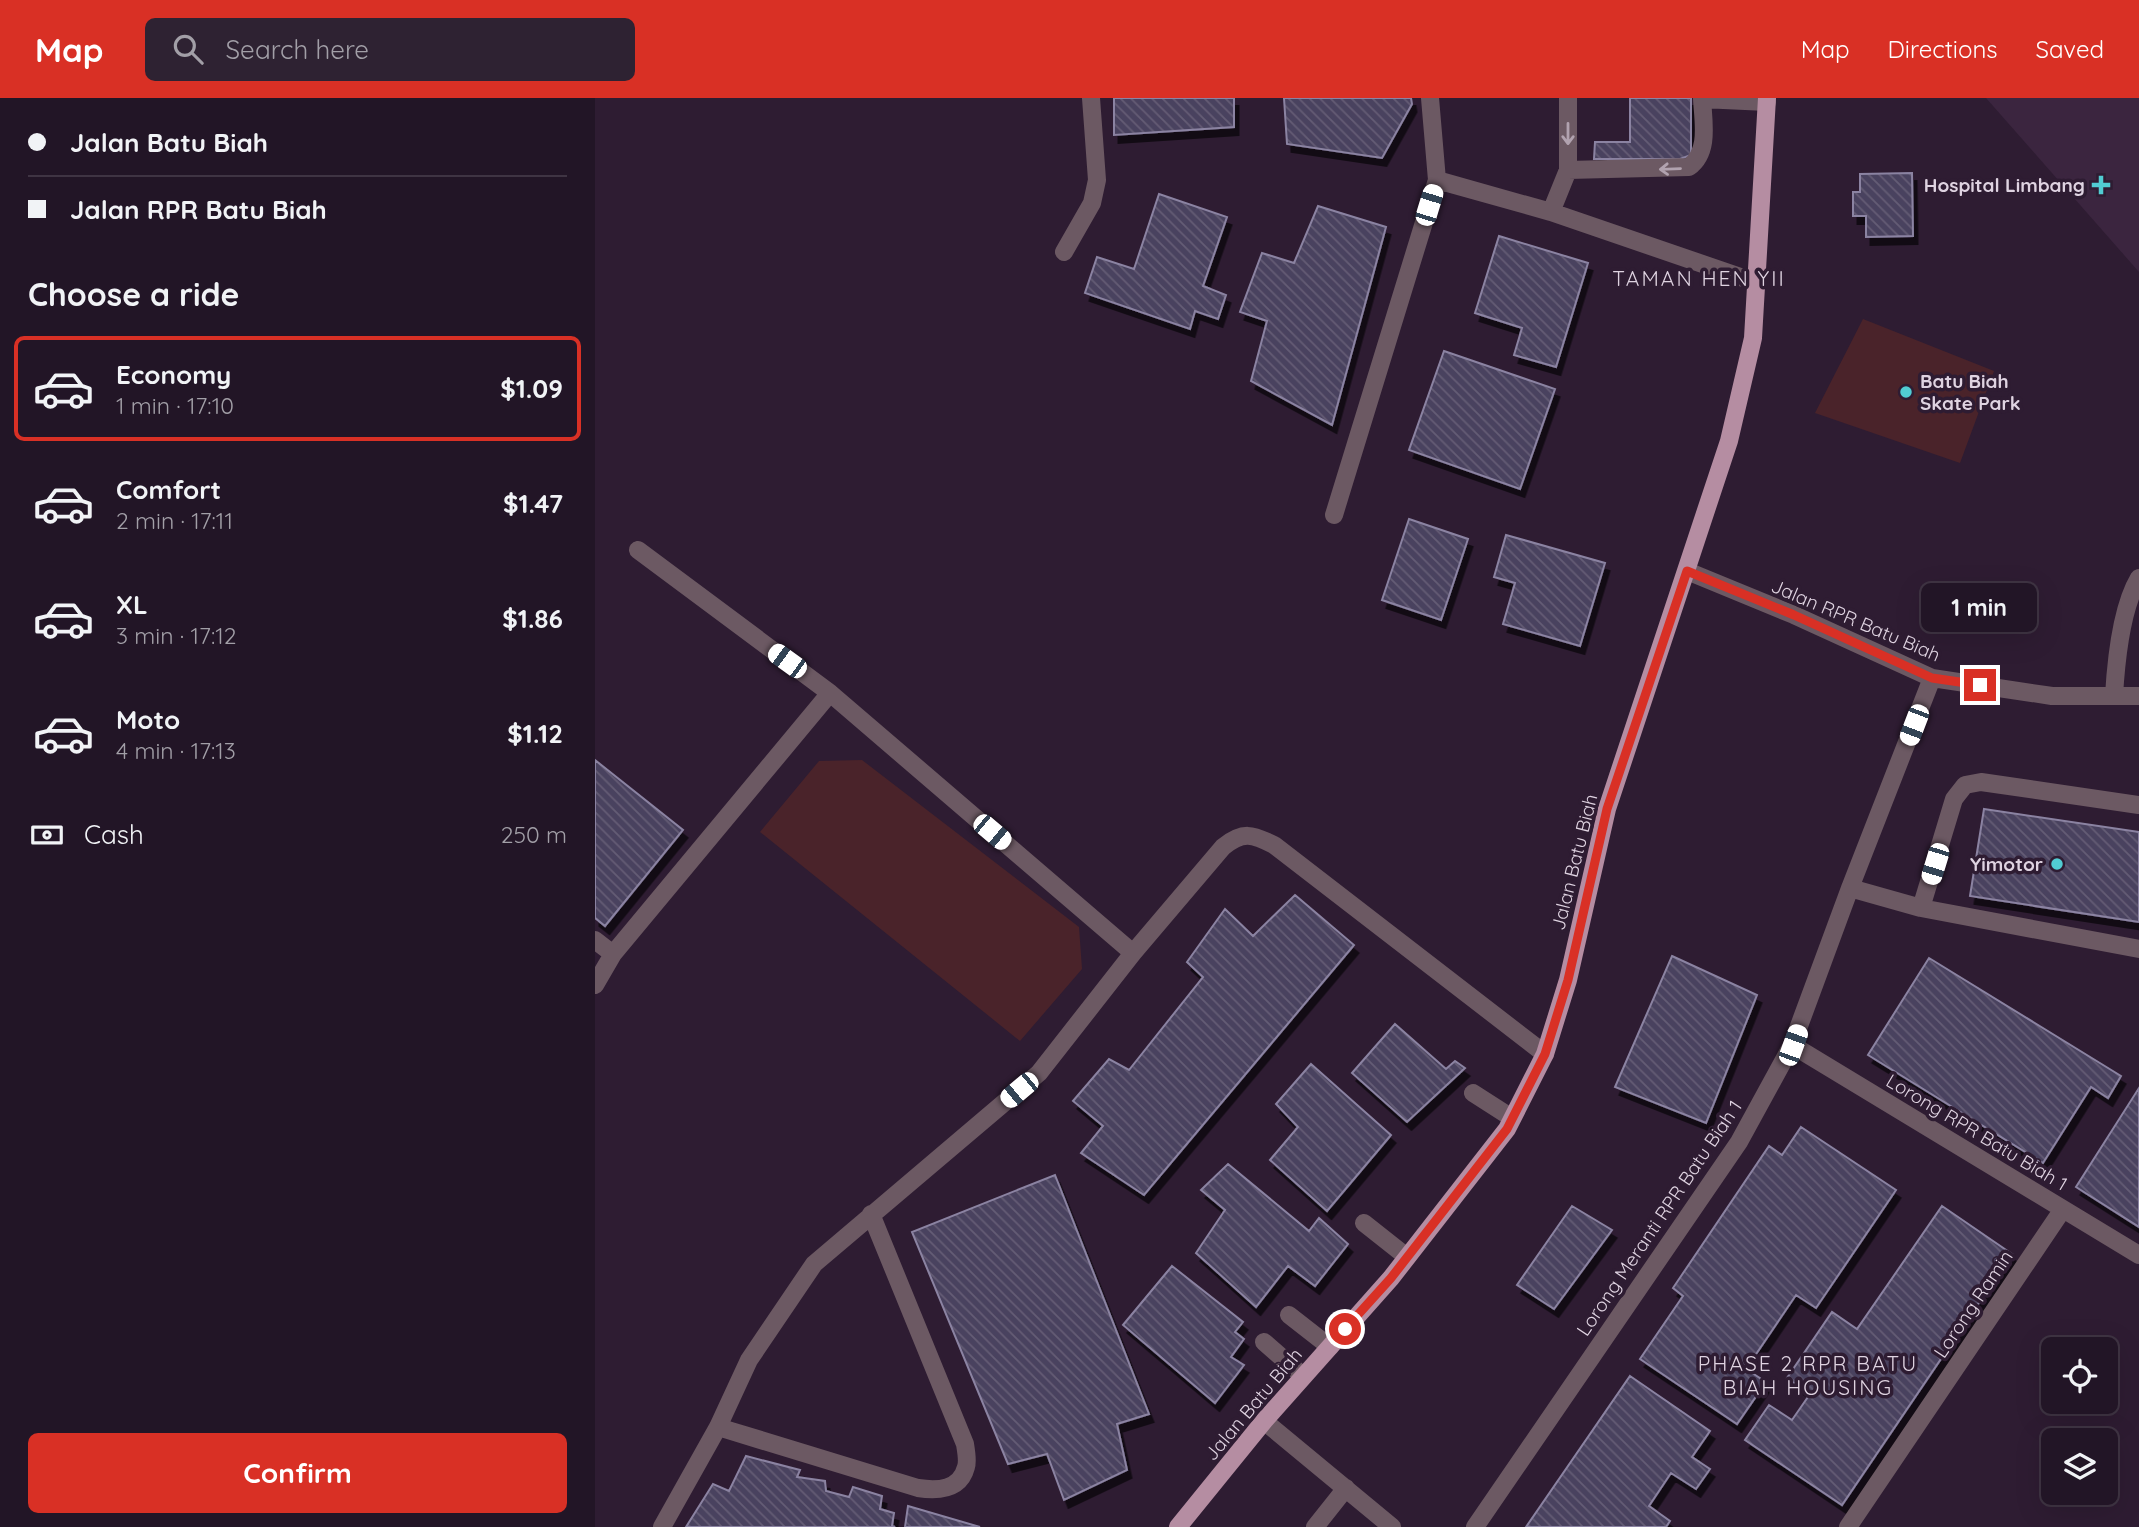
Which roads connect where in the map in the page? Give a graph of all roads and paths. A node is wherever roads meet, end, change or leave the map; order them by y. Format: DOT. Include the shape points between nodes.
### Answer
graph roads {
  1 [pos="1091,98"];
  2 [pos="1430,98"];
  3 [pos="1567,98"];
  4 [pos="1702,99"];
  5 [pos="1767,100"];
  6 [pos="1568,170"];
  7 [pos="1437,180"];
  8 [pos="1551,212"];
  9 [pos="1064,252"];
  10 [pos="1755,282"];
  11 [pos="1334,515"];
  12 [pos="638,550"];
  13 [pos="1687,571"];
  14 [pos="2139,578"];
  15 [pos="1932,678"];
  16 [pos="830,693"];
  17 [pos="2114,696"];
  18 [pos="2139,696"];
  19 [pos="2139,805"];
  20 [pos="1850,888"];
  21 [pos="1921,908"];
  22 [pos="595,940"];
  23 [pos="2139,949"];
  24 [pos="1133,953"];
  25 [pos="613,954"];
  26 [pos="595,985"];
  27 [pos="1793,1045"];
  28 [pos="1545,1054"];
  29 [pos="1473,1093"];
  30 [pos="1512,1118"];
  31 [pos="2063,1209"];
  32 [pos="871,1214"];
  33 [pos="1364,1223"];
  34 [pos="2139,1255"];
  35 [pos="1407,1257"];
  36 [pos="1289,1315"];
  37 [pos="1264,1342"];
  38 [pos="1330,1347"];
  39 [pos="1303,1376"];
  40 [pos="1264,1421"];
  41 [pos="718,1427"];
  42 [pos="1346,1488"];
  43 [pos="662,1527"];
  44 [pos="1178,1527"];
  45 [pos="1315,1527"];
  46 [pos="1392,1527"];
  47 [pos="1475,1527"];
  48 [pos="1848,1527"];
  1 -- 9 [label="street" via="1097,180 1092,203"];
  2 -- 7 [label="street"];
  3 -- 6 [label="street, one-way"];
  4 -- 5 [label="street"];
  4 -- 6 [label="street, one-way" via="1703,145 1689,167"];
  5 -- 10 [label="main road, Jalan Batu Biah"];
  6 -- 8 [label="street"];
  7 -- 8 [label="street"];
  7 -- 11 [label="street"];
  8 -- 10 [label="street"];
  10 -- 13 [label="main road, Jalan Batu Biah" via="1753,338 1730,440"];
  12 -- 16 [label="street"];
  13 -- 15 [label="street, Jalan RPR Batu Biah"];
  13 -- 28 [label="main road, Jalan Batu Biah" via="1607,809 1568,980"];
  14 -- 17 [label="street" via="2117,655"];
  15 -- 17 [label="street, Jalan RPR Batu Biah" via="2052,696"];
  15 -- 20 [label="street, Lorong Meranti RPR Batu Biah 1"];
  16 -- 24 [label="street"];
  16 -- 25 [label="street"];
  17 -- 18 [label="street, Jalan RPR Batu Biah"];
  19 -- 21 [label="street" via="1981,782 1965,785 1955,799"];
  20 -- 21 [label="street"];
  20 -- 27 [label="street, Lorong Meranti RPR Batu Biah 1"];
  21 -- 23 [label="street"];
  22 -- 25 [label="street"];
  24 -- 28 [label="street" via="1223,847 1237,836 1256,836 1274,845"];
  24 -- 32 [label="street" via="1039,1073"];
  25 -- 26 [label="street"];
  27 -- 31 [label="street, Lorong RPR Batu Biah 1"];
  27 -- 47 [label="street, Lorong Meranti RPR Batu Biah 1" via="1739,1142"];
  28 -- 30 [label="main road, Jalan Batu Biah"];
  29 -- 30 [label="street"];
  30 -- 35 [label="main road, Jalan Batu Biah"];
  31 -- 34 [label="street, Lorong RPR Batu Biah 1"];
  31 -- 48 [label="street, Lorong Ramin"];
  32 -- 41 [label="street" via="814,1264 749,1360"];
  32 -- 41 [label="street" via="965,1444 967,1466 957,1483 938,1491 918,1488"];
  33 -- 35 [label="street"];
  35 -- 38 [label="main road, Jalan Batu Biah"];
  36 -- 38 [label="street"];
  37 -- 39 [label="street"];
  38 -- 39 [label="main road, Jalan Batu Biah"];
  39 -- 40 [label="main road, Jalan Batu Biah"];
  40 -- 42 [label="street"];
  40 -- 44 [label="main road, Jalan Batu Biah"];
  41 -- 43 [label="street"];
  42 -- 45 [label="street"];
  42 -- 46 [label="street"];
}
